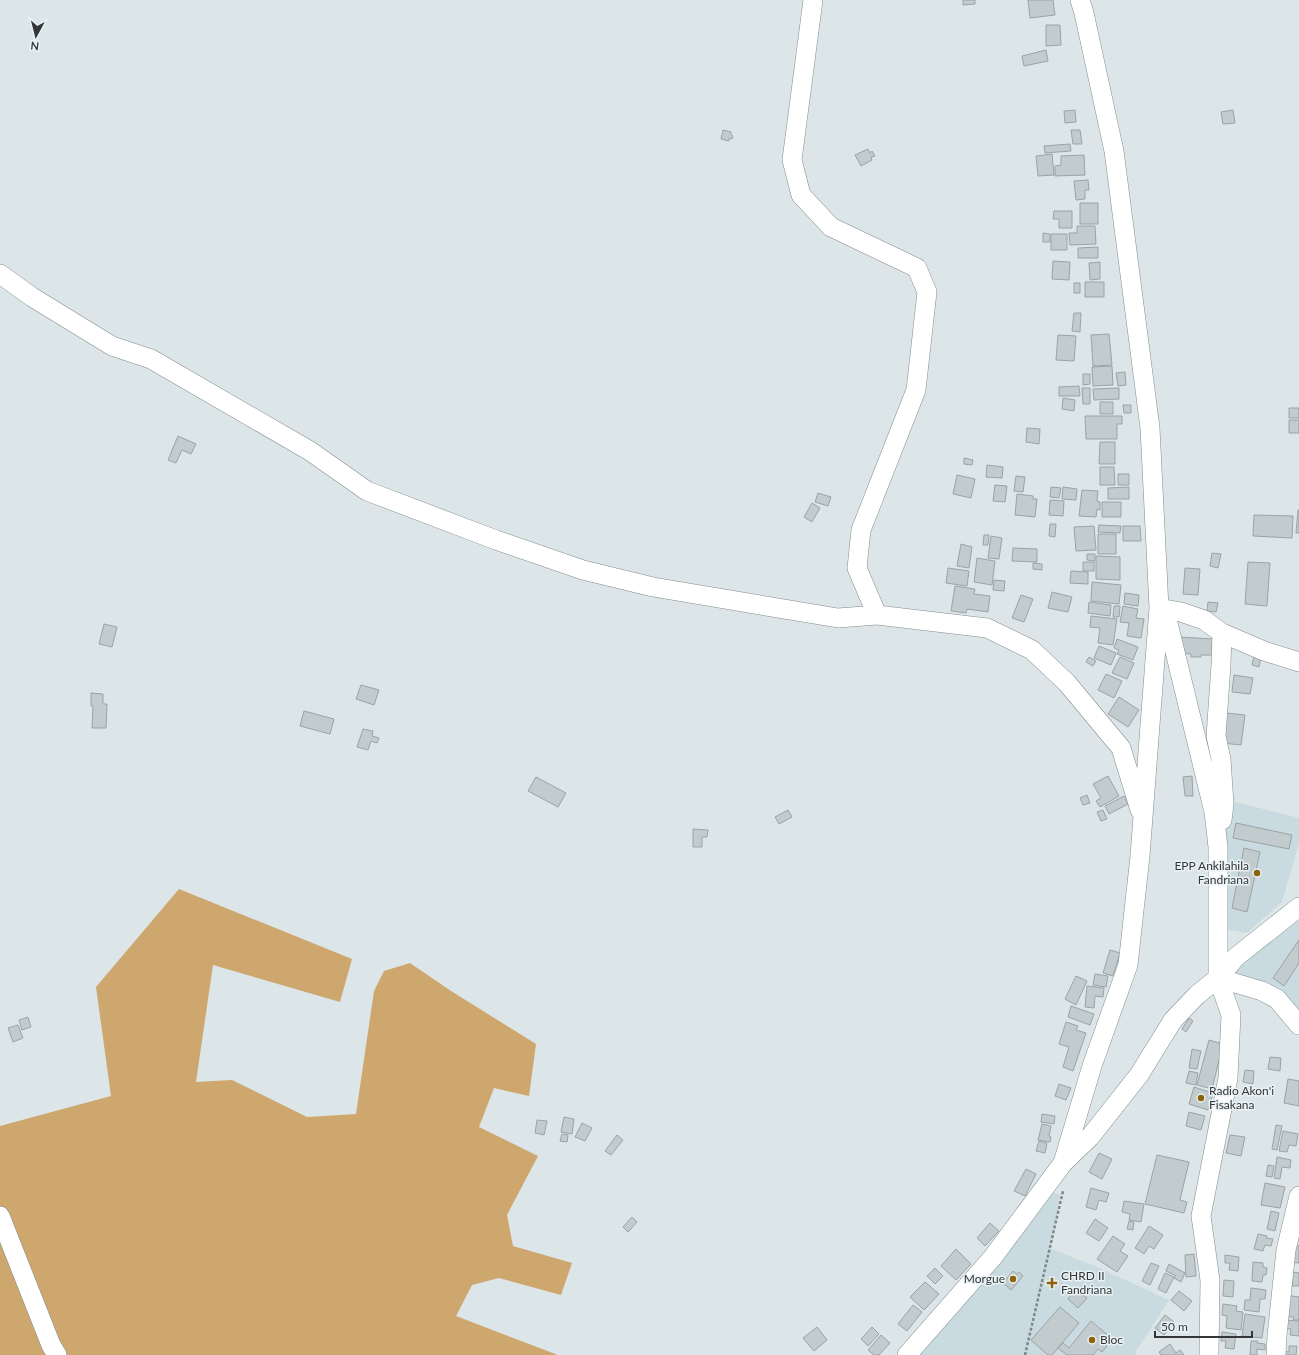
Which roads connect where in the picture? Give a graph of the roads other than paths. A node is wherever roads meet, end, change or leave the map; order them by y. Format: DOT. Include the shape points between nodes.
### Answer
graph roads {
  1 [pos="813,0"];
  2 [pos="1080,0"];
  3 [pos="0,274"];
  4 [pos="1159,608"];
  5 [pos="877,615"];
  6 [pos="1222,633"];
  7 [pos="1299,662"];
  8 [pos="1143,818"];
  9 [pos="1218,847"];
  10 [pos="1299,907"];
  11 [pos="1218,978"];
  12 [pos="1299,1025"];
  13 [pos="1063,1163"];
  14 [pos="1299,1196"];
  15 [pos="0,1216"];
  16 [pos="57,1355"];
  17 [pos="907,1355"];
  18 [pos="1209,1355"];
  19 [pos="1276,1355"];
  1 -- 5 [label="street" via="792,160 801,195 831,227 917,268 928,292 916,390 861,530 856,568"];
  2 -- 4 [label="street" via="1114,151 1150,428"];
  3 -- 5 [label="street" via="112,346 151,359 310,451 367,490 381,496 583,570 653,587 838,618"];
  4 -- 6 [label="street" via="1182,612 1204,620"];
  4 -- 8 [label="street"];
  4 -- 9 [label="street" via="1167,619 1214,812"];
  5 -- 8 [label="street" via="988,628 1032,650 1067,683 1121,748"];
  6 -- 7 [label="street" via="1264,651"];
  6 -- 9 [label="street" via="1216,736 1221,759 1224,804"];
  8 -- 13 [label="street" via="1128,965 1092,1066"];
  9 -- 11 [label="street"];
  10 -- 11 [label="street" via="1236,957"];
  11 -- 12 [label="street" via="1262,991 1277,1000"];
  11 -- 13 [label="street" via="1173,1020 1139,1075 1090,1137"];
  11 -- 18 [label="street" via="1231,1015 1228,1078 1201,1216 1210,1280"];
  13 -- 17 [label="street" via="992,1257"];
  14 -- 19 [label="street" via="1286,1250"];
  15 -- 16 [label="street"];
}
